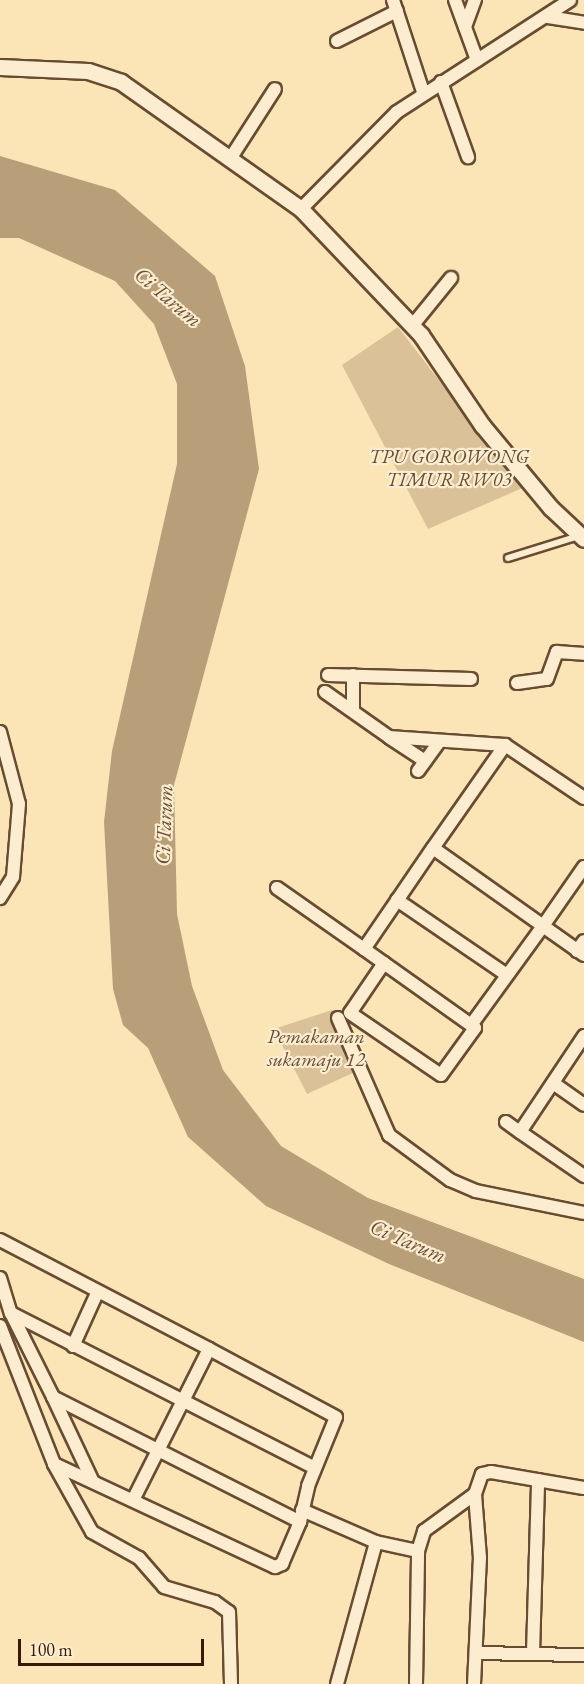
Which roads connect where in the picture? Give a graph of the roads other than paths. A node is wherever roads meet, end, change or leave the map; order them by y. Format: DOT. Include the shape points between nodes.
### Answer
graph roads {
  1 [pos="455,0"];
  2 [pos="475,0"];
  3 [pos="570,0"];
  4 [pos="395,6"];
  5 [pos="548,17"];
  6 [pos="584,23"];
  7 [pos="465,27"];
  8 [pos="337,41"];
  9 [pos="477,60"];
  10 [pos="0,68"];
  11 [pos="441,82"];
  12 [pos="275,89"];
  13 [pos="423,92"];
  14 [pos="468,157"];
  15 [pos="230,159"];
  16 [pos="301,209"];
  17 [pos="451,278"];
  18 [pos="412,326"];
  19 [pos="582,538"];
  20 [pos="508,558"];
  21 [pos="584,654"];
  22 [pos="328,675"];
  23 [pos="353,675"];
  24 [pos="471,679"];
  25 [pos="517,684"];
  26 [pos="326,692"];
  27 [pos="353,710"];
  28 [pos="0,732"];
  29 [pos="389,737"];
  30 [pos="440,741"];
  31 [pos="505,745"];
  32 [pos="584,798"];
  33 [pos="432,848"];
  34 [pos="584,867"];
  35 [pos="277,888"];
  36 [pos="0,898"];
  37 [pos="397,900"];
  38 [pos="543,926"];
  39 [pos="364,949"];
  40 [pos="582,949"];
  41 [pos="384,963"];
  42 [pos="507,975"];
  43 [pos="338,1018"];
  44 [pos="471,1025"];
  45 [pos="584,1036"];
  46 [pos="553,1083"];
  47 [pos="584,1105"];
  48 [pos="506,1122"];
  49 [pos="520,1132"];
  50 [pos="584,1176"];
  51 [pos="584,1213"];
  52 [pos="0,1240"];
  53 [pos="0,1278"];
  54 [pos="98,1291"];
  55 [pos="11,1313"];
  56 [pos="0,1326"];
  57 [pos="74,1346"];
  58 [pos="209,1349"];
  59 [pos="53,1397"];
  60 [pos="183,1398"];
  61 [pos="159,1450"];
  62 [pos="54,1464"];
  63 [pos="315,1468"];
  64 [pos="92,1480"];
  65 [pos="538,1480"];
  66 [pos="584,1488"];
  67 [pos="475,1494"];
  68 [pos="133,1500"];
  69 [pos="301,1516"];
  70 [pos="376,1542"];
  71 [pos="418,1551"];
  72 [pos="476,1653"];
  73 [pos="533,1653"];
  74 [pos="584,1655"];
  75 [pos="231,1684"];
  76 [pos="338,1684"];
  77 [pos="416,1684"];
  78 [pos="474,1684"];
  1 -- 7 [label="street"];
  2 -- 7 [label="street"];
  3 -- 5 [label="street"];
  4 -- 8 [label="street"];
  4 -- 13 [label="street"];
  5 -- 6 [label="street"];
  5 -- 9 [label="street"];
  7 -- 9 [label="street"];
  9 -- 11 [label="street"];
  10 -- 15 [label="street" via="88,71 121,82"];
  11 -- 13 [label="street"];
  11 -- 14 [label="street"];
  12 -- 15 [label="street"];
  13 -- 16 [label="street" via="397,112"];
  15 -- 16 [label="street"];
  16 -- 18 [label="street"];
  17 -- 18 [label="street"];
  18 -- 19 [label="street" via="530,484"];
  19 -- 20 [label="lane"];
  21 -- 25 [label="street" via="557,652 547,679"];
  22 -- 23 [label="street"];
  23 -- 24 [label="street"];
  23 -- 27 [label="street"];
  26 -- 27 [label="street"];
  27 -- 29 [label="street"];
  28 -- 36 [label="street" via="19,804 13,877"];
  29 -- 30 [label="street"];
  29 -- 30 [label="street" via="422,766"];
  30 -- 31 [label="street"];
  31 -- 32 [label="street"];
  31 -- 33 [label="street"];
  33 -- 37 [label="street"];
  33 -- 38 [label="street"];
  34 -- 38 [label="street"];
  35 -- 39 [label="street"];
  37 -- 39 [label="street"];
  37 -- 42 [label="street"];
  38 -- 40 [label="street"];
  38 -- 42 [label="street"];
  39 -- 41 [label="street"];
  41 -- 44 [label="street"];
  41 -- 44 [label="street" via="350,1013 441,1075 475,1028"];
  42 -- 44 [label="street"];
  43 -- 51 [label="street" via="388,1135 450,1180 476,1191"];
  45 -- 46 [label="street"];
  46 -- 47 [label="street"];
  46 -- 49 [label="street"];
  48 -- 49 [label="street"];
  49 -- 50 [label="street"];
  52 -- 54 [label="street"];
  53 -- 55 [label="street"];
  54 -- 57 [label="street"];
  54 -- 58 [label="street"];
  55 -- 57 [label="street"];
  55 -- 59 [label="street"];
  56 -- 62 [label="street"];
  57 -- 60 [label="street"];
  58 -- 60 [label="street"];
  58 -- 63 [label="street" via="333,1412 336,1423"];
  59 -- 61 [label="street"];
  59 -- 64 [label="street"];
  60 -- 61 [label="street"];
  60 -- 63 [label="street"];
  61 -- 68 [label="street"];
  61 -- 69 [label="street"];
  62 -- 64 [label="street"];
  62 -- 75 [label="street" via="98,1537 139,1558 164,1587 216,1602 230,1612"];
  63 -- 69 [label="street"];
  64 -- 68 [label="street"];
  65 -- 66 [label="street"];
  65 -- 67 [label="street" via="492,1472 482,1474"];
  65 -- 73 [label="street"];
  67 -- 71 [label="street" via="424,1531"];
  67 -- 72 [label="street" via="480,1558"];
  68 -- 69 [label="street" via="275,1567 282,1564"];
  69 -- 70 [label="street"];
  70 -- 71 [label="street"];
  70 -- 76 [label="street"];
  71 -- 77 [label="street"];
  72 -- 73 [label="street"];
  72 -- 78 [label="street"];
  73 -- 74 [label="street"];
}
